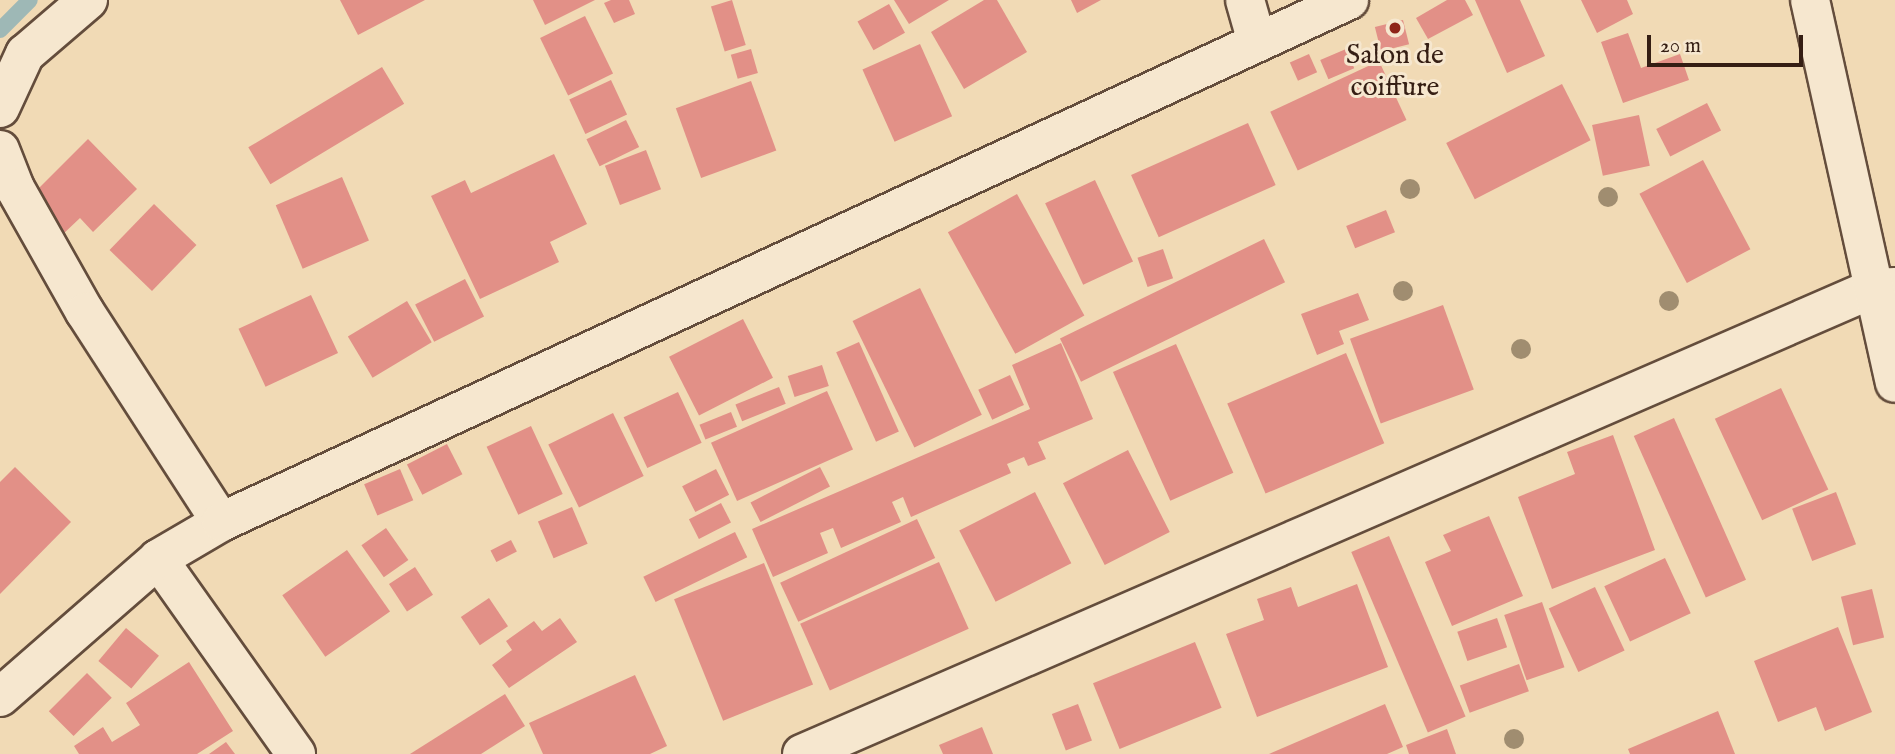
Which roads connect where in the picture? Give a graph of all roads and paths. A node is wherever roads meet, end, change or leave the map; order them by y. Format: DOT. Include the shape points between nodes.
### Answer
graph roads {
  1 [pos="88,0"];
  2 [pos="1245,0"];
  3 [pos="1349,0"];
  4 [pos="1810,0"];
  5 [pos="1257,43"];
  6 [pos="0,108"];
  7 [pos="0,149"];
  8 [pos="1885,288"];
  9 [pos="1895,383"];
  10 [pos="220,522"];
  11 [pos="158,559"];
  12 [pos="0,697"];
  13 [pos="296,754"];
  14 [pos="802,754"];
  1 -- 6 [label="street" via="26,54"];
  2 -- 5 [label="street"];
  3 -- 5 [label="street"];
  4 -- 8 [label="street"];
  5 -- 10 [label="street"];
  7 -- 10 [label="street" via="15,188 85,312"];
  8 -- 9 [label="street"];
  8 -- 14 [label="street"];
  10 -- 11 [label="street"];
  11 -- 12 [label="street"];
  11 -- 13 [label="street"];
}
